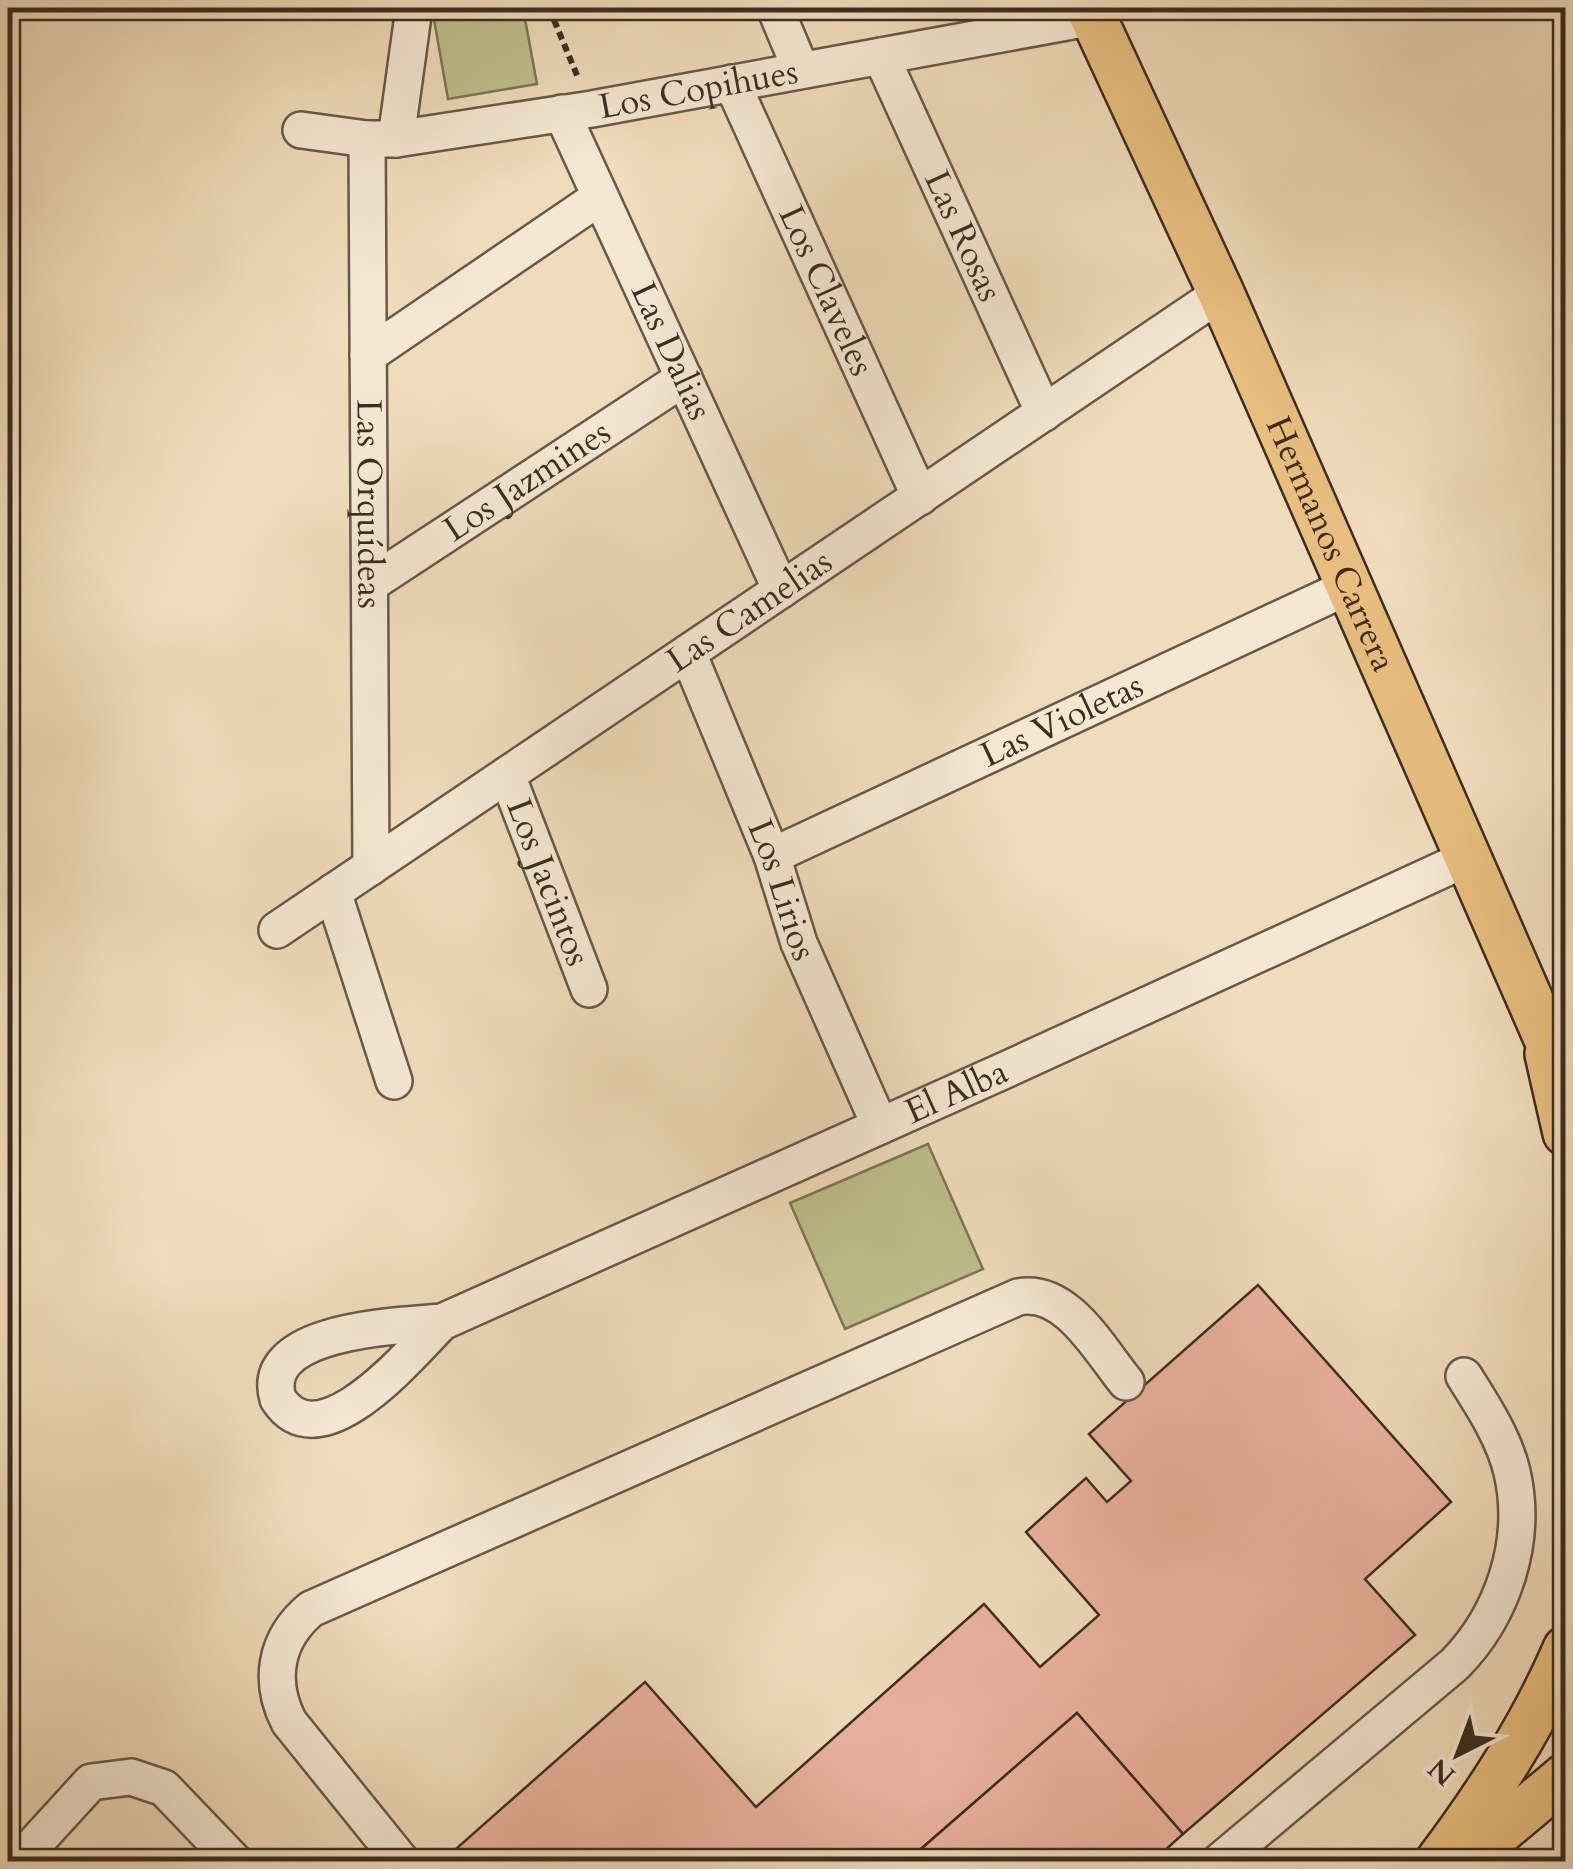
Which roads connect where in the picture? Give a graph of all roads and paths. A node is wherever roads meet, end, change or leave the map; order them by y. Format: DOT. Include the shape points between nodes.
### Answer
graph roads {
  1 [pos="414,8"];
  2 [pos="549,8"];
  3 [pos="775,8"];
  4 [pos="1091,12"];
  5 [pos="881,56"];
  6 [pos="801,70"];
  7 [pos="732,83"];
  8 [pos="577,111"];
  9 [pos="301,130"];
  10 [pos="381,139"];
  11 [pos="600,196"];
  12 [pos="1220,293"];
  13 [pos="368,355"];
  14 [pos="684,378"];
  15 [pos="1044,414"];
  16 [pos="920,497"];
  17 [pos="370,584"];
  18 [pos="1350,586"];
  19 [pos="781,590"];
  20 [pos="688,653"];
  21 [pos="507,775"];
  22 [pos="772,856"];
  23 [pos="1470,856"];
  24 [pos="371,867"];
  25 [pos="334,892"];
  26 [pos="277,930"];
  27 [pos="589,990"];
  28 [pos="1553,1032"];
  29 [pos="394,1081"];
  30 [pos="1566,1082"];
  31 [pos="880,1126"];
  32 [pos="1566,1134"];
  33 [pos="442,1322"];
  34 [pos="1464,1376"];
  35 [pos="1126,1382"];
  36 [pos="1566,1649"];
  37 [pos="1566,1776"];
  38 [pos="18,1862"];
  39 [pos="235,1862"];
  40 [pos="402,1862"];
  41 [pos="1218,1862"];
  42 [pos="1438,1862"];
  43 [pos="1463,1862"];
  1 -- 10 [label="street, Las Orquídeas"];
  2 -- 8 [label="path"];
  3 -- 6 [label="street"];
  4 -- 5 [label="street, Los Copihues"];
  4 -- 12 [label="main road, Hermanos Carrera"];
  5 -- 6 [label="street, Los Copihues"];
  5 -- 15 [label="street, Las Rosas"];
  6 -- 7 [label="street, Los Copihues"];
  7 -- 8 [label="street, Los Copihues"];
  7 -- 16 [label="street, Los Claveles"];
  8 -- 10 [label="street, Los Copihues"];
  8 -- 11 [label="street, Las Dalias"];
  9 -- 10 [label="street, Los Copihues"];
  10 -- 13 [label="street, Las Orquídeas"];
  11 -- 13 [label="street"];
  11 -- 14 [label="street, Las Dalias"];
  12 -- 15 [label="street, Las Camelias"];
  12 -- 18 [label="main road, Hermanos Carrera"];
  13 -- 17 [label="street, Las Orquídeas"];
  14 -- 17 [label="street, Los Jazmines"];
  14 -- 19 [label="street, Las Dalias"];
  15 -- 16 [label="street, Las Camelias"];
  16 -- 19 [label="street, Las Camelias"];
  17 -- 24 [label="street, Las Orquídeas"];
  18 -- 22 [label="street, Las Violetas"];
  18 -- 23 [label="main road, Hermanos Carrera"];
  19 -- 20 [label="street, Las Camelias"];
  20 -- 21 [label="street, Las Camelias"];
  20 -- 22 [label="street, Los Lirios"];
  21 -- 24 [label="street, Las Camelias"];
  21 -- 27 [label="street, Los Jacintos"];
  22 -- 31 [label="street, Los Lirios" via="800,943"];
  23 -- 28 [label="main road, Hermanos Carrera"];
  23 -- 31 [label="street, El Alba"];
  24 -- 25 [label="street, Las Camelias"];
  25 -- 26 [label="street, Las Camelias"];
  25 -- 29 [label="street"];
  28 -- 30 [label="main road, Hermanos Carrera"];
  28 -- 32 [label="main road"];
  31 -- 33 [label="street, El Alba"];
  34 -- 41 [label="street" via="1506,1452 1516,1492 1507,1578 1493,1614 1455,1664"];
  35 -- 40 [label="street" via="1059,1303 1038,1295 1018,1298 311,1609 281,1648 276,1678 282,1708"];
  36 -- 42 [label="main road" via="1524,1735"];
  37 -- 43 [label="main road"];
  38 -- 39 [label="street" via="91,1782 131,1777 164,1788"];
}
